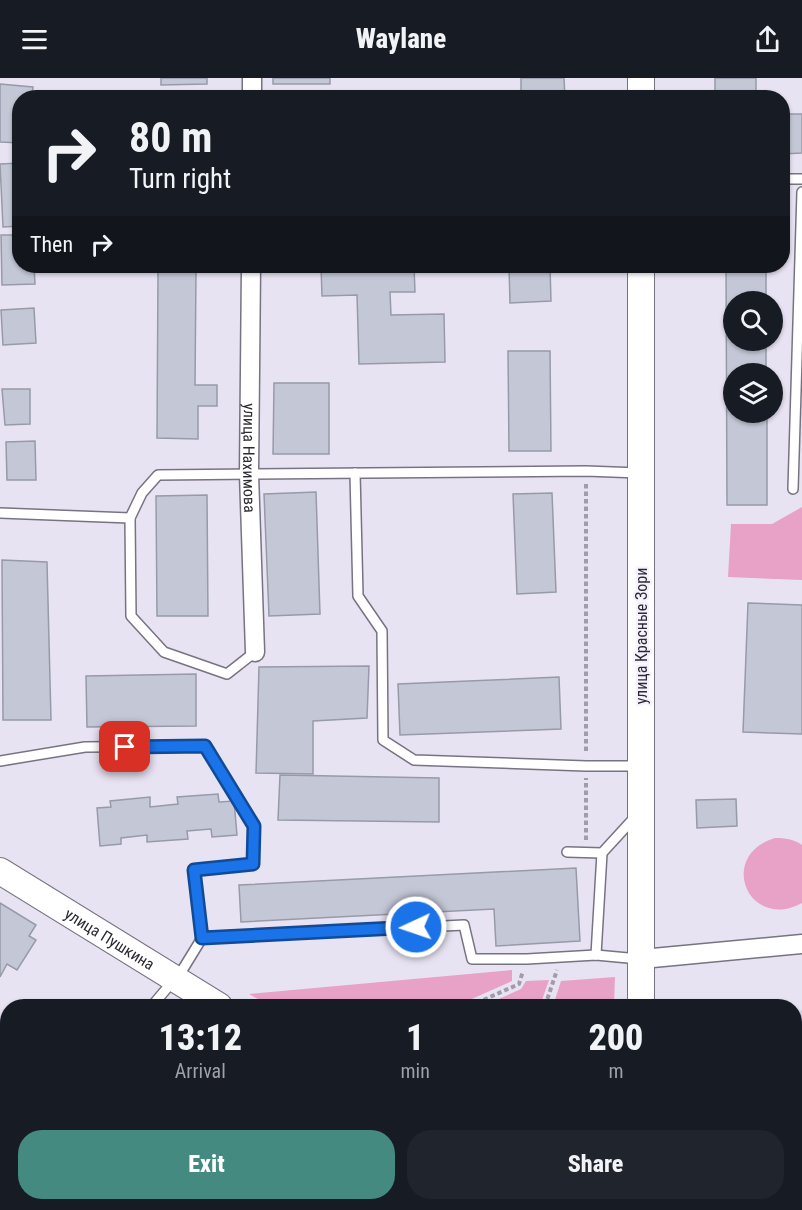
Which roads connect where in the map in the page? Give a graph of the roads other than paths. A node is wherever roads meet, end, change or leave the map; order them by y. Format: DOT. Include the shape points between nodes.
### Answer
graph roads {
  1 [pos="802,192"];
  2 [pos="251,273"];
  3 [pos="641,273"];
  4 [pos="355,473"];
  5 [pos="642,473"];
  6 [pos="249,474"];
  7 [pos="793,489"];
  8 [pos="0,513"];
  9 [pos="130,518"];
  10 [pos="255,652"];
  11 [pos="0,761"];
  12 [pos="641,766"];
  13 [pos="641,811"];
  14 [pos="567,852"];
  15 [pos="602,853"];
  16 [pos="0,871"];
  17 [pos="202,938"];
  18 [pos="802,944"];
  19 [pos="596,955"];
  20 [pos="642,959"];
  21 [pos="175,979"];
  22 [pos="158,999"];
  23 [pos="208,999"];
  24 [pos="641,999"];
  1 -- 7 [label="lane"];
  2 -- 6 [label="street, улица Нахимова"];
  3 -- 5 [label="main road, улица Красные Зори"];
  4 -- 5 [label="lane"];
  4 -- 6 [label="lane"];
  4 -- 12 [label="lane" via="358,596 382,631 382,740 414,760"];
  5 -- 12 [label="main road, улица Красные Зори"];
  6 -- 9 [label="lane" via="158,475 142,493"];
  6 -- 10 [label="street, улица Нахимова"];
  8 -- 9 [label="lane"];
  9 -- 10 [label="lane" via="131,616 158,645 165,652 227,674"];
  11 -- 17 [label="lane" via="85,747 205,746 254,826 253,864 194,870"];
  12 -- 13 [label="main road, улица Красные Зори"];
  13 -- 15 [label="lane"];
  13 -- 20 [label="main road, улица Красные Зори"];
  14 -- 15 [label="lane"];
  15 -- 19 [label="lane"];
  16 -- 21 [label="main road, улица Пушкина"];
  17 -- 19 [label="lane" via="464,925 472,959"];
  17 -- 21 [label="lane"];
  18 -- 20 [label="street"];
  19 -- 20 [label="lane"];
  20 -- 24 [label="main road, улица Красные Зори"];
  21 -- 22 [label="lane"];
  21 -- 23 [label="main road, улица Пушкина"];
}
